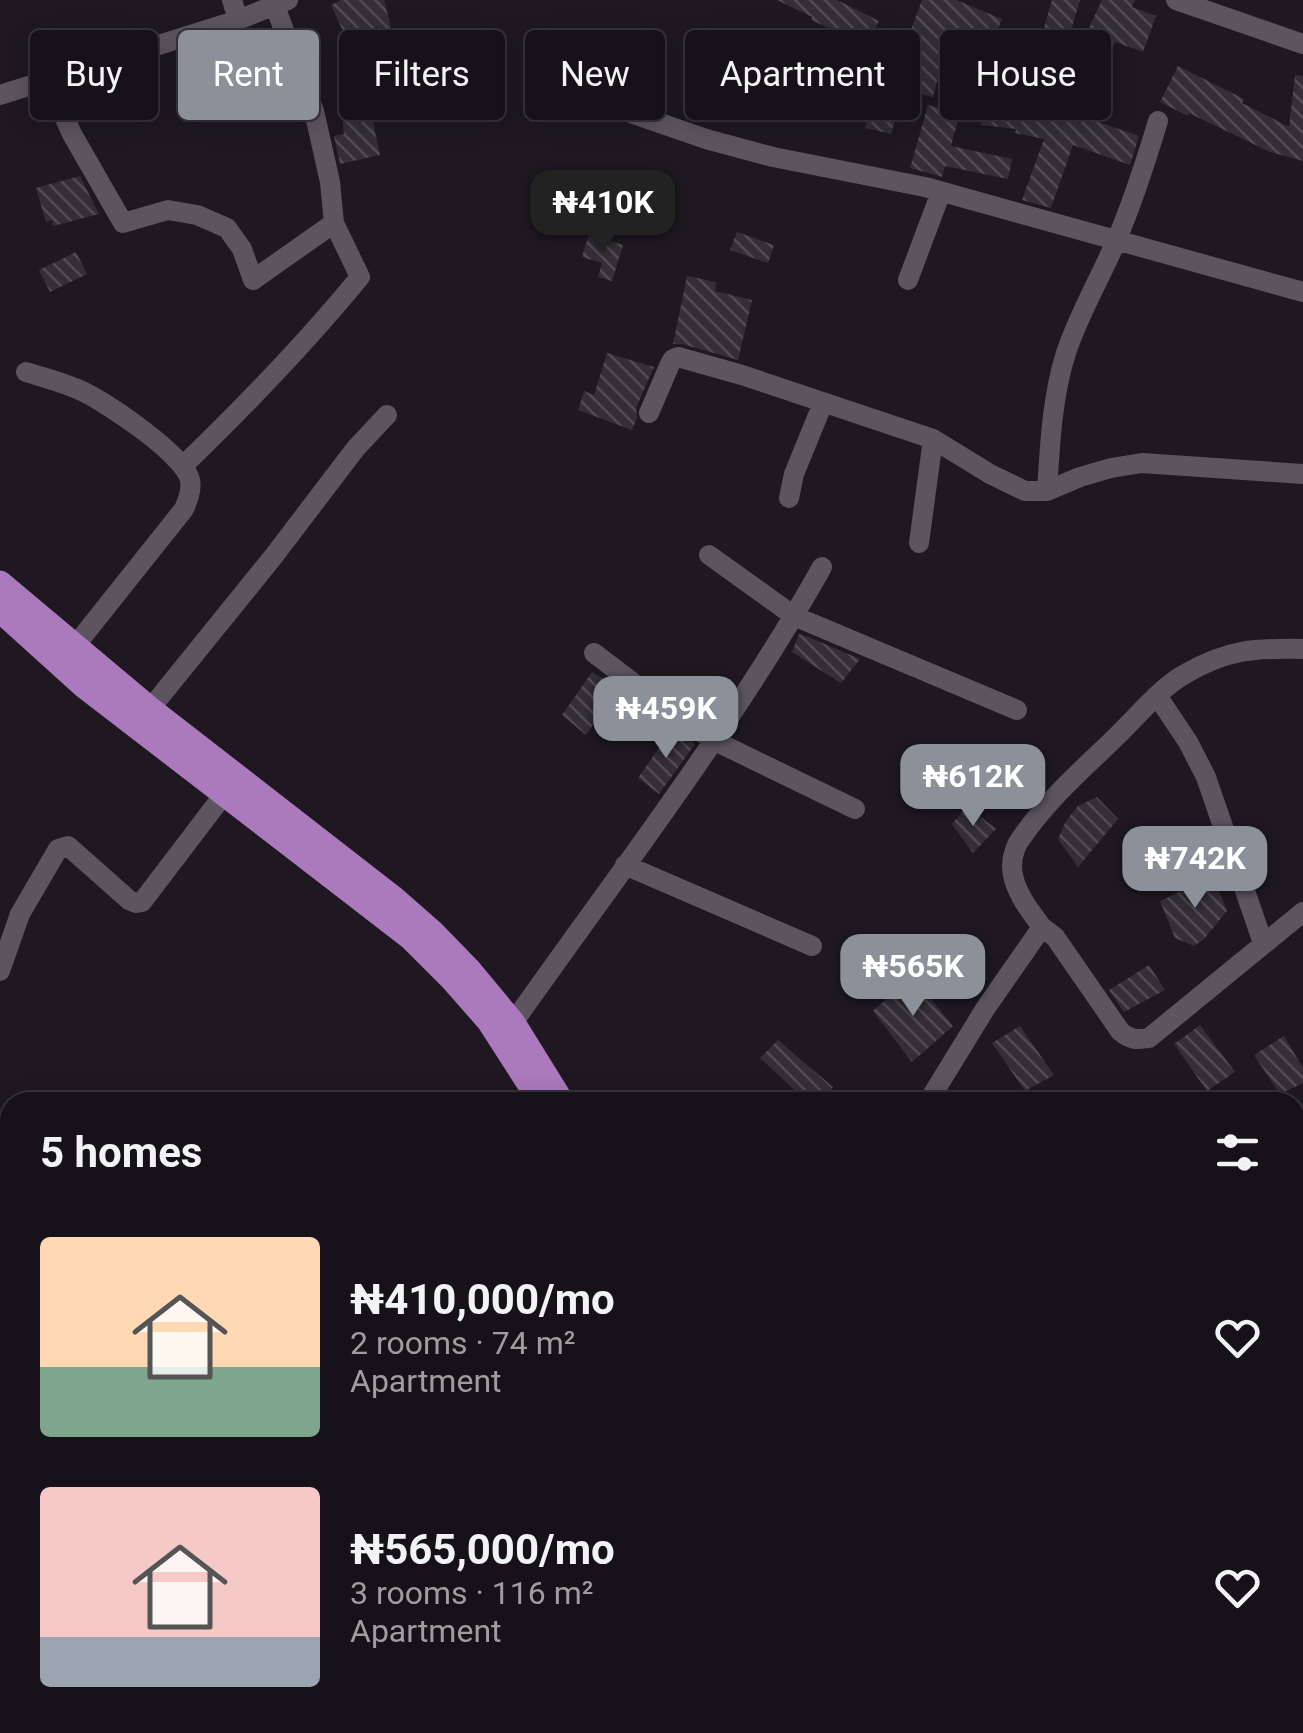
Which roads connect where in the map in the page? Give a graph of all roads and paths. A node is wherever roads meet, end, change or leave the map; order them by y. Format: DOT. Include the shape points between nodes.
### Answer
graph roads {
  1 [pos="1176,0"];
  2 [pos="281,3"];
  3 [pos="235,10"];
  4 [pos="158,38"];
  5 [pos="1303,44"];
  6 [pos="30,85"];
  7 [pos="0,95"];
  8 [pos="66,120"];
  9 [pos="651,120"];
  10 [pos="1158,121"];
  11 [pos="941,192"];
  12 [pos="334,223"];
  13 [pos="1117,240"];
  14 [pos="908,280"];
  15 [pos="1303,292"];
  16 [pos="26,372"];
  17 [pos="823,403"];
  18 [pos="649,413"];
  19 [pos="386,415"];
  20 [pos="933,439"];
  21 [pos="184,466"];
  22 [pos="1303,474"];
  23 [pos="1047,491"];
  24 [pos="789,498"];
  25 [pos="919,542"];
  26 [pos="709,555"];
  27 [pos="822,567"];
  28 [pos="0,583"];
  29 [pos="794,616"];
  30 [pos="4,618"];
  31 [pos="75,646"];
  32 [pos="1303,649"];
  33 [pos="594,652"];
  34 [pos="1158,697"];
  35 [pos="150,709"];
  36 [pos="1017,710"];
  37 [pos="714,740"];
  38 [pos="225,793"];
  39 [pos="855,809"];
  40 [pos="625,864"];
  41 [pos="1303,912"];
  42 [pos="1042,928"];
  43 [pos="1264,943"];
  44 [pos="812,946"];
  45 [pos="0,971"];
  46 [pos="513,1023"];
  47 [pos="535,1092"];
  48 [pos="556,1092"];
  49 [pos="934,1092"];
  1 -- 5 [label="street"];
  2 -- 3 [label="street"];
  2 -- 12 [label="street" via="314,111"];
  3 -- 4 [label="street"];
  6 -- 7 [label="street"];
  8 -- 12 [label="street" via="123,223 168,210 198,215 226,228 253,280"];
  9 -- 11 [label="street" via="773,156"];
  10 -- 13 [label="street"];
  11 -- 13 [label="street"];
  11 -- 14 [label="street"];
  12 -- 21 [label="street" via="360,278"];
  13 -- 15 [label="street"];
  13 -- 23 [label="street" via="1066,352"];
  16 -- 21 [label="street" via="84,392"];
  17 -- 18 [label="street" via="678,357"];
  17 -- 20 [label="street"];
  17 -- 24 [label="street"];
  19 -- 35 [label="street"];
  20 -- 23 [label="street" via="1009,484"];
  20 -- 25 [label="street"];
  21 -- 31 [label="street" via="190,495 184,510"];
  22 -- 23 [label="street" via="1142,462"];
  26 -- 29 [label="street"];
  27 -- 29 [label="street"];
  28 -- 31 [label="main road"];
  29 -- 36 [label="street"];
  29 -- 37 [label="street"];
  30 -- 38 [label="main road"];
  31 -- 35 [label="main road"];
  32 -- 34 [label="street" via="1237,651 1181,676"];
  33 -- 37 [label="street"];
  34 -- 42 [label="street" via="1018,841 1014,877"];
  34 -- 43 [label="street" via="1206,776"];
  35 -- 46 [label="main road" via="434,933"];
  37 -- 39 [label="street"];
  37 -- 40 [label="street"];
  38 -- 45 [label="street" via="142,902 129,900 68,846 58,849 20,914"];
  38 -- 47 [label="main road" via="410,937 489,1021"];
  40 -- 44 [label="street"];
  40 -- 46 [label="street"];
  41 -- 43 [label="street"];
  42 -- 43 [label="street" via="1120,1031 1136,1040 1150,1038"];
  42 -- 49 [label="street"];
  46 -- 48 [label="main road"];
}
